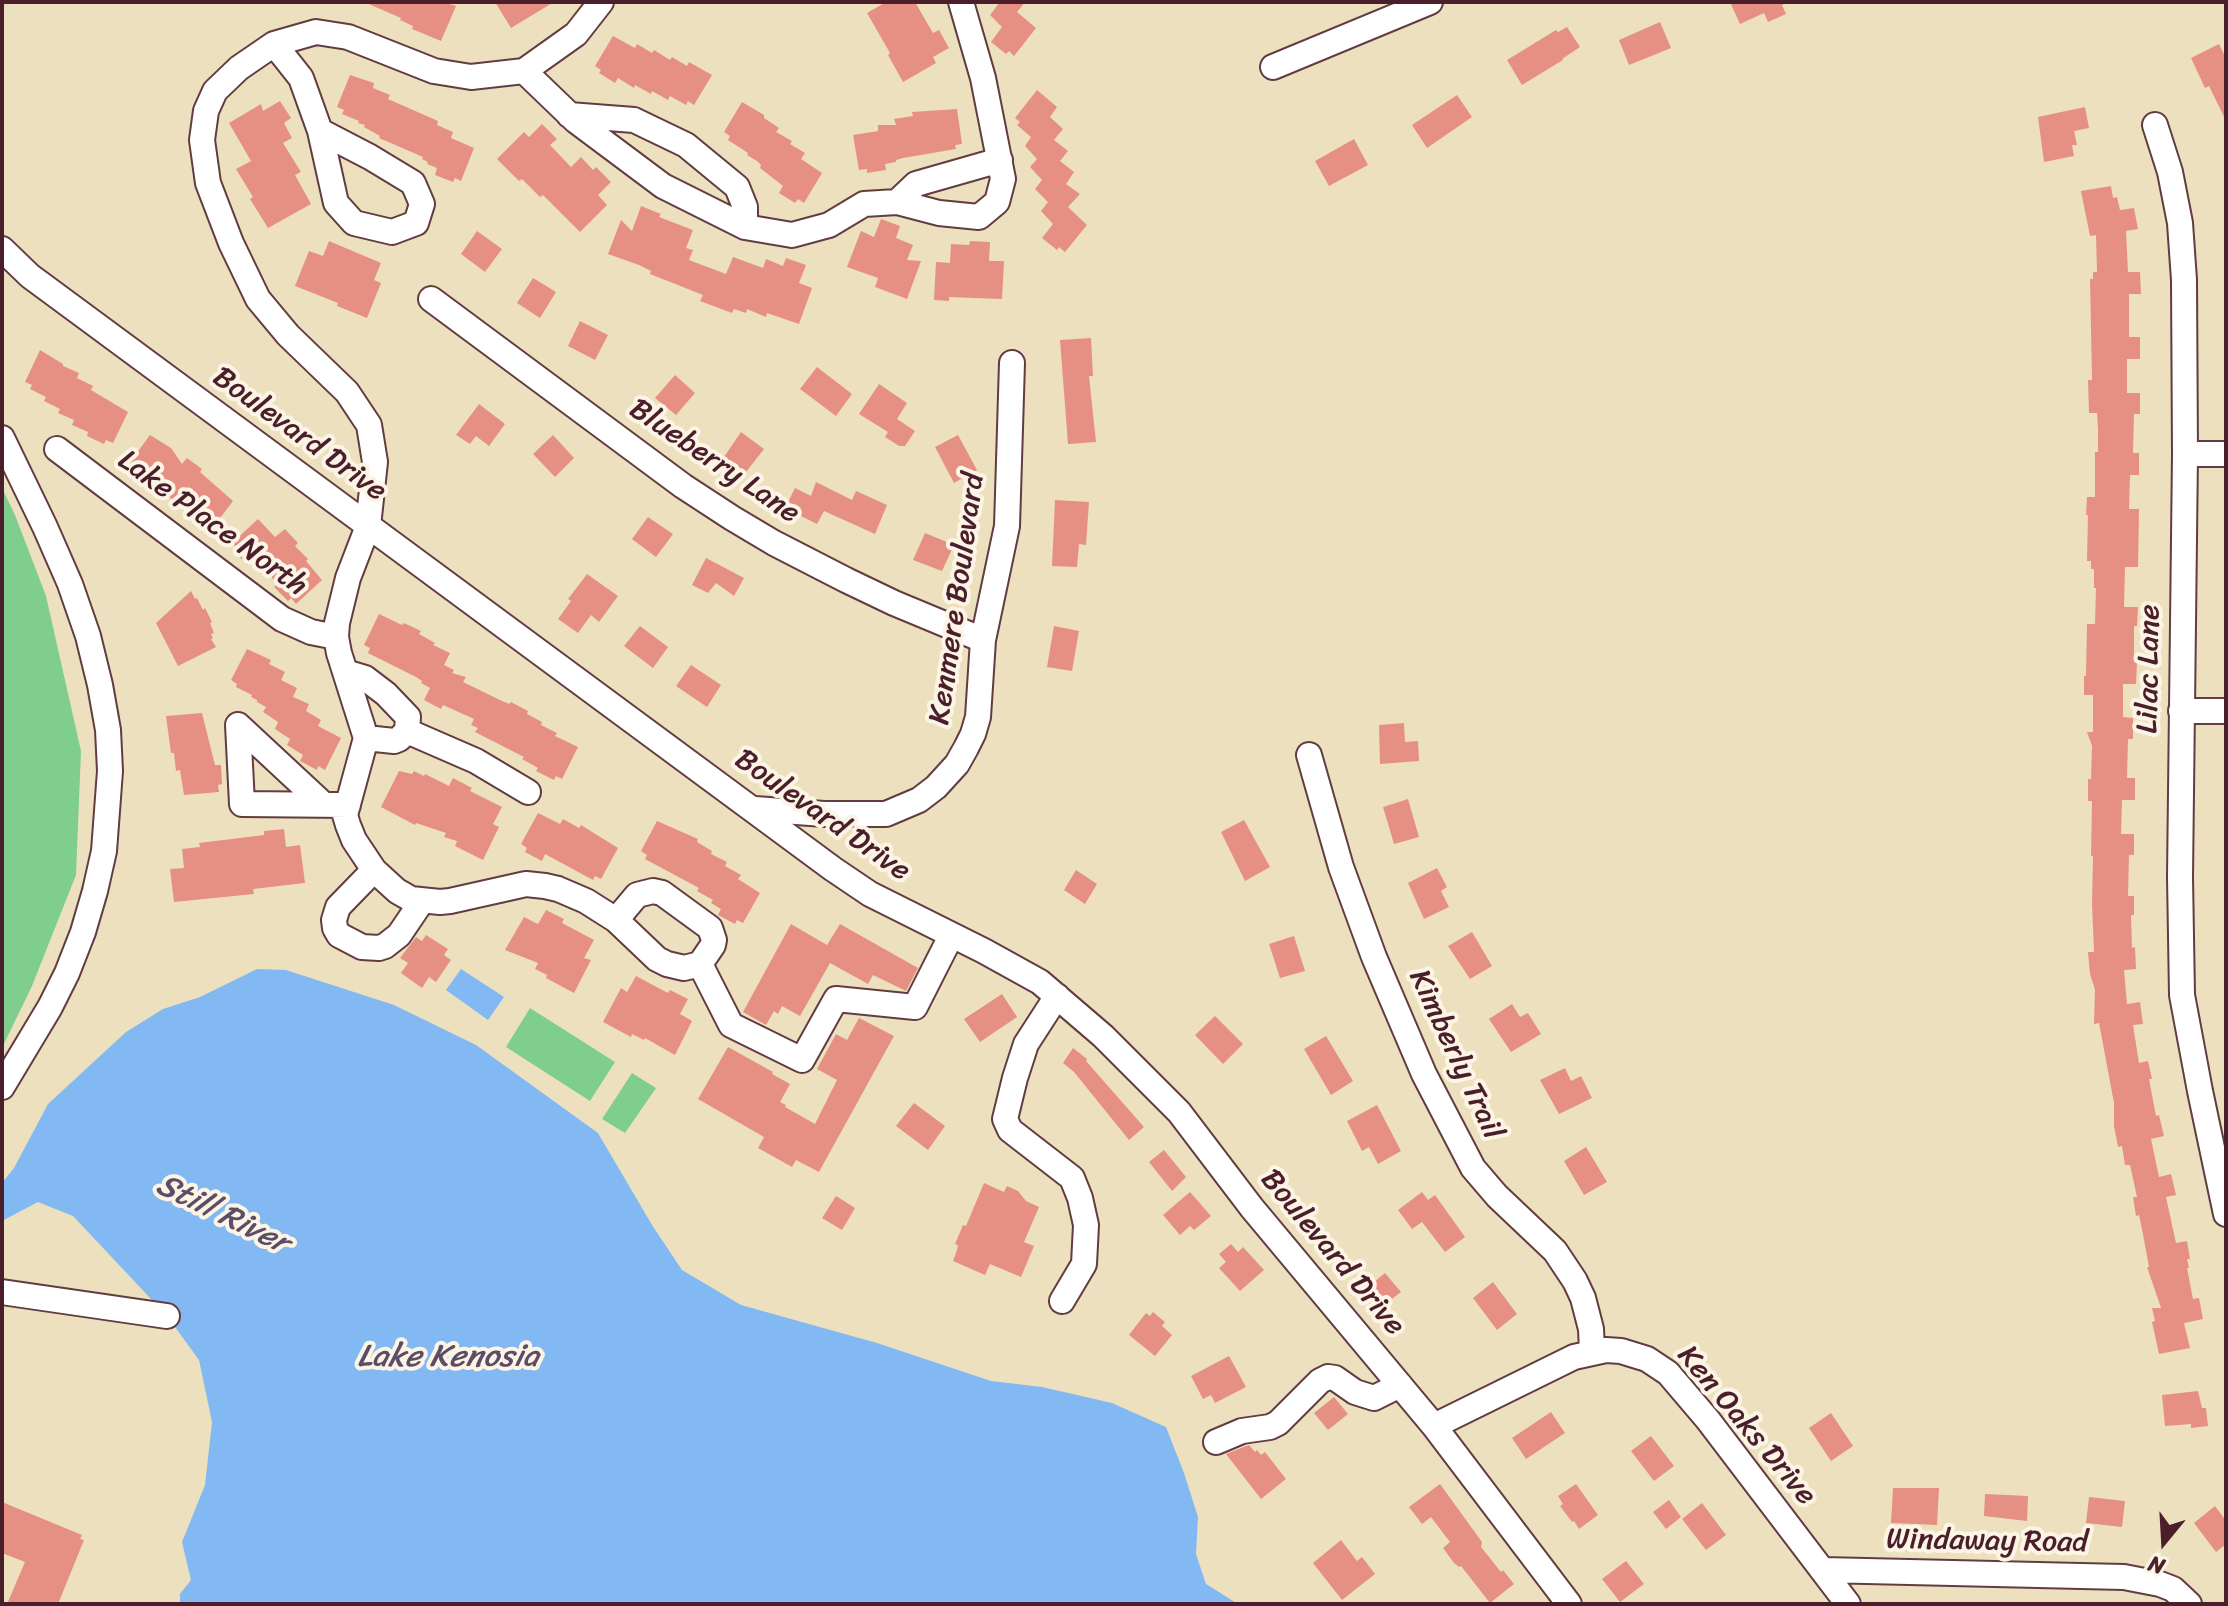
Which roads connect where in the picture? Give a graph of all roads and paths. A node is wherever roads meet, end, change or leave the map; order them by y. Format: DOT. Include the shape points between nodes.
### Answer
graph roads {
  1 [pos="601,2"];
  2 [pos="961,2"];
  3 [pos="1430,2"];
  4 [pos="274,44"];
  5 [pos="1273,67"];
  6 [pos="524,71"];
  7 [pos="569,115"];
  8 [pos="2155,125"];
  9 [pos="320,131"];
  10 [pos="1000,160"];
  11 [pos="897,202"];
  12 [pos="745,227"];
  13 [pos="2,249"];
  14 [pos="431,299"];
  15 [pos="1012,363"];
  16 [pos="2,438"];
  17 [pos="57,449"];
  18 [pos="2185,454"];
  19 [pos="2226,454"];
  20 [pos="368,526"];
  21 [pos="336,637"];
  22 [pos="983,640"];
  23 [pos="345,672"];
  24 [pos="2181,711"];
  25 [pos="2226,711"];
  26 [pos="407,731"];
  27 [pos="366,738"];
  28 [pos="1309,755"];
  29 [pos="528,792"];
  30 [pos="755,809"];
  31 [pos="374,870"];
  32 [pos="422,901"];
  33 [pos="616,920"];
  34 [pos="951,936"];
  35 [pos="700,964"];
  36 [pos="1057,996"];
  37 [pos="2,1087"];
  38 [pos="2226,1214"];
  39 [pos="2,1292"];
  40 [pos="1062,1301"];
  41 [pos="167,1316"];
  42 [pos="1592,1351"];
  43 [pos="1400,1385"];
  44 [pos="1434,1426"];
  45 [pos="1216,1442"];
  46 [pos="1823,1570"];
  47 [pos="1569,1604"];
  48 [pos="1848,1604"];
  49 [pos="2189,1604"];
  1 -- 6 [label="street" via="576,34"];
  2 -- 10 [label="street"];
  3 -- 5 [label="street"];
  4 -- 6 [label="street, Lake Place North" via="316,32 348,37 434,71 471,77"];
  4 -- 9 [label="street" via="301,78"];
  4 -- 20 [label="street, Lake Place North" via="215,91 202,140 208,183 258,299 347,392 369,425 375,462"];
  6 -- 7 [label="street"];
  7 -- 12 [label="street" via="663,186"];
  7 -- 12 [label="street" via="634,120 686,145 737,187"];
  8 -- 18 [label="street, Lilac Lane" via="2180,223"];
  9 -- 9 [label="street" via="336,203 354,223 392,232 416,223 422,204 413,183"];
  10 -- 11 [label="street" via="916,184"];
  10 -- 11 [label="street" via="1003,179 997,202 979,217"];
  11 -- 12 [label="street" via="864,204 829,225 792,235"];
  13 -- 20 [label="street, Boulevard Drive" via="49,290"];
  14 -- 22 [label="street, Blueberry Lane" via="732,518 857,585"];
  15 -- 22 [label="street, Kenmere Boulevard" via="1007,526"];
  16 -- 37 [label="street" via="70,584 88,636 108,730 110,771 104,851 83,932 50,1007"];
  17 -- 21 [label="street, Lake Place North" via="282,619"];
  18 -- 19 [label="street"];
  18 -- 24 [label="street, Lilac Lane"];
  20 -- 21 [label="street, Lake Place North" via="344,590"];
  20 -- 30 [label="street, Boulevard Drive"];
  21 -- 23 [label="street, Lake Place North"];
  22 -- 30 [label="street, Kenmere Boulevard" via="973,734 946,778 919,800 886,814 865,816"];
  23 -- 26 [label="street" via="365,678 386,694 408,717"];
  23 -- 27 [label="street, Lake Place North"];
  24 -- 25 [label="street"];
  24 -- 38 [label="street, Lilac Lane" via="2182,995"];
  26 -- 27 [label="street" via="394,741"];
  26 -- 29 [label="street" via="476,761"];
  27 -- 31 [label="street" via="335,805"];
  28 -- 42 [label="street, Kimberly Trail" via="1341,867 1424,1074 1473,1168 1555,1251 1575,1281 1586,1308"];
  30 -- 34 [label="street, Boulevard Drive" via="870,894"];
  31 -- 32 [label="street" via="397,891"];
  31 -- 32 [label="street" via="338,907 334,920 339,935 362,947 385,946"];
  32 -- 33 [label="street" via="450,901 526,884 586,901"];
  33 -- 35 [label="street" via="657,959 684,968"];
  33 -- 35 [label="street" via="637,895 662,893 710,928 713,945"];
  34 -- 35 [label="street" via="915,1007 836,999 802,1060 731,1025"];
  34 -- 36 [label="street, Boulevard Drive" via="1009,964"];
  36 -- 40 [label="street" via="1026,1044 1005,1119 1010,1130 1072,1178 1080,1198 1086,1225 1084,1264"];
  36 -- 43 [label="street, Boulevard Drive" via="1165,1096"];
  39 -- 41 [label="street"];
  42 -- 44 [label="street, Ken Oaks Drive"];
  42 -- 46 [label="street, Ken Oaks Drive" via="1634,1354 1668,1373"];
  43 -- 44 [label="street, Boulevard Drive"];
  43 -- 45 [label="street" via="1374,1398 1328,1377 1278,1423"];
  44 -- 47 [label="street, Boulevard Drive"];
  46 -- 48 [label="street, Ken Oaks Drive"];
  46 -- 49 [label="street, Windaway Road" via="2124,1577 2173,1589"];
}
